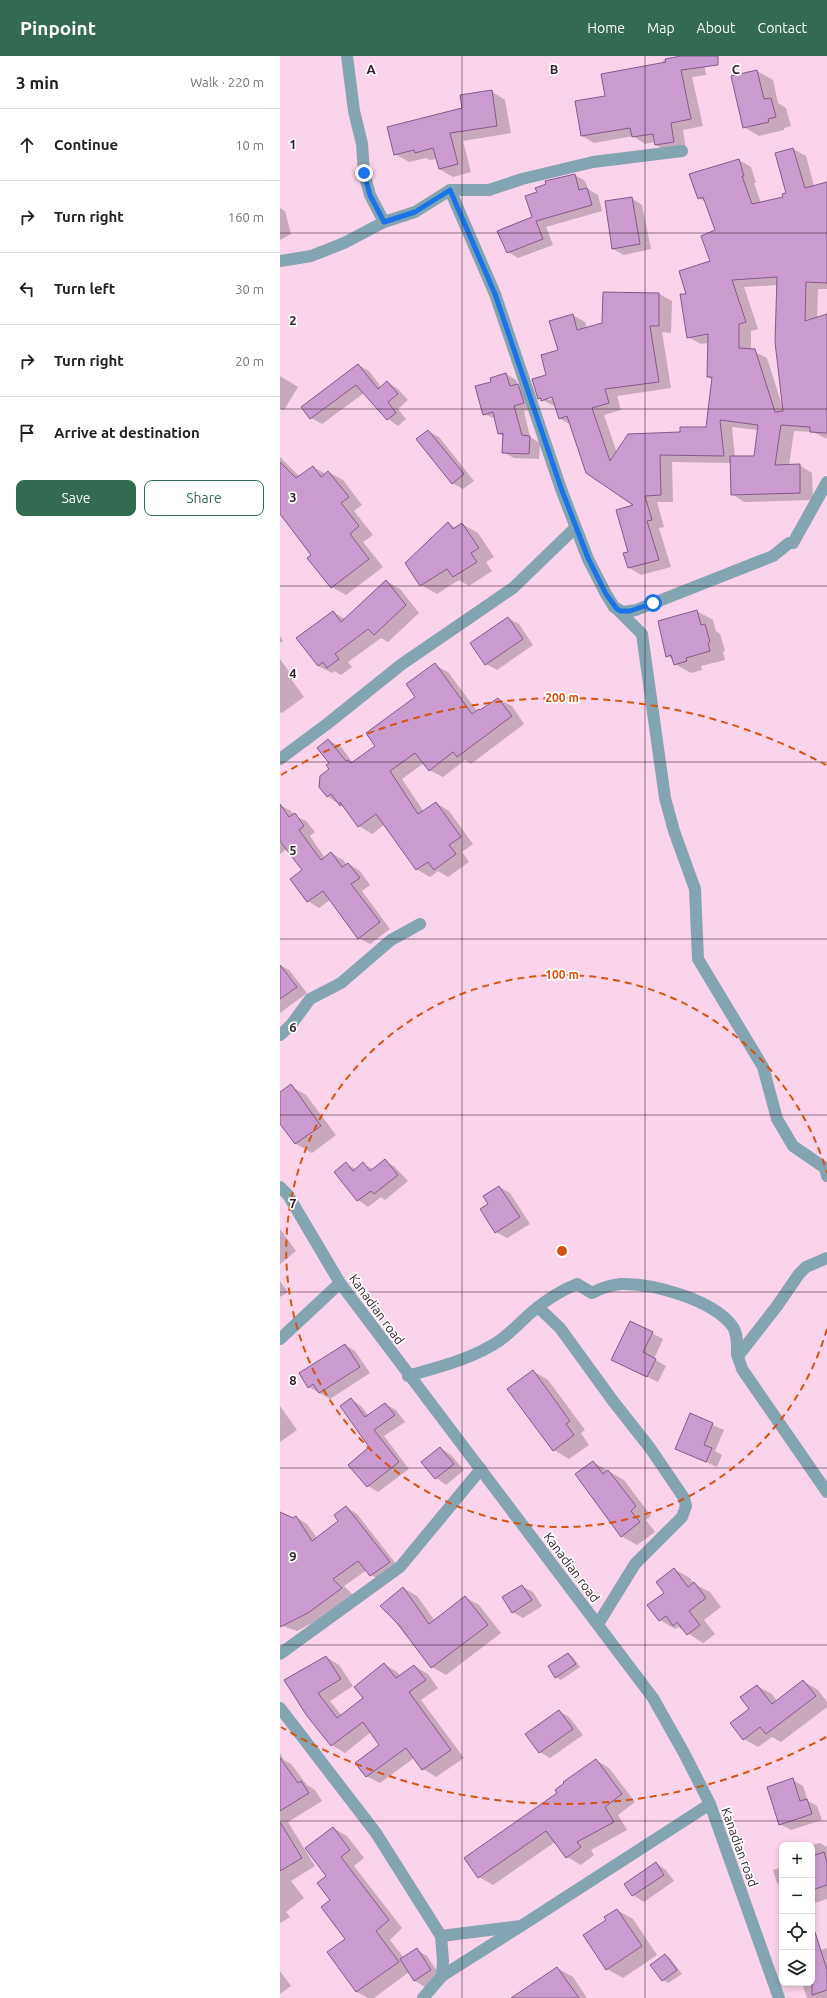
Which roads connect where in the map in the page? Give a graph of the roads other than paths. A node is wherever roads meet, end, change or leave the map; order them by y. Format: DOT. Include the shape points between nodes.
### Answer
graph roads {
  1 [pos="347,56"];
  2 [pos="682,151"];
  3 [pos="450,190"];
  4 [pos="384,222"];
  5 [pos="280,261"];
  6 [pos="827,482"];
  7 [pos="575,528"];
  8 [pos="617,609"];
  9 [pos="280,759"];
  10 [pos="420,924"];
  11 [pos="280,1036"];
  12 [pos="827,1176"];
  13 [pos="280,1187"];
  14 [pos="827,1258"];
  15 [pos="340,1283"];
  16 [pos="538,1307"];
  17 [pos="280,1339"];
  18 [pos="738,1356"];
  19 [pos="408,1376"];
  20 [pos="481,1469"];
  21 [pos="827,1492"];
  22 [pos="598,1624"];
  23 [pos="280,1654"];
  24 [pos="280,1708"];
  25 [pos="710,1804"];
  26 [pos="521,1926"];
  27 [pos="441,1936"];
  28 [pos="442,1976"];
  29 [pos="423,1998"];
  30 [pos="779,1998"];
  1 -- 4 [label="street" via="354,111 362,144 364,173 370,195"];
  2 -- 3 [label="street" via="593,162 522,179 489,190"];
  3 -- 4 [label="street" via="415,212"];
  3 -- 7 [label="street" via="495,294"];
  4 -- 5 [label="street" via="344,244 311,256"];
  6 -- 8 [label="street" via="793,543 789,543 773,556 636,610 627,612"];
  7 -- 8 [label="street" via="606,594"];
  7 -- 9 [label="street" via="513,588 402,664"];
  8 -- 12 [label="street" via="642,634 665,798 695,889 698,958 763,1067 777,1119 793,1146 825,1168"];
  10 -- 11 [label="street" via="391,940 341,983 310,999 291,1026"];
  13 -- 15 [label="street, Kanadian road" via="288,1195"];
  14 -- 18 [label="street" via="799,1274"];
  15 -- 17 [label="street"];
  15 -- 19 [label="street, Kanadian road"];
  16 -- 18 [label="street" via="577,1284 592,1293 623,1284 663,1290 704,1304 728,1321 734,1329"];
  16 -- 19 [label="street" via="498,1342 462,1359"];
  16 -- 22 [label="street" via="560,1328 650,1448 684,1498 686,1506 682,1517 635,1564"];
  18 -- 21 [label="street" via="742,1369"];
  19 -- 20 [label="street, Kanadian road"];
  20 -- 22 [label="street, Kanadian road"];
  20 -- 23 [label="street" via="400,1567"];
  22 -- 25 [label="street, Kanadian road" via="653,1698"];
  24 -- 27 [label="street" via="376,1833"];
  25 -- 26 [label="street"];
  25 -- 30 [label="street, Kanadian road"];
  26 -- 27 [label="street"];
  26 -- 28 [label="street"];
  27 -- 28 [label="street"];
  28 -- 29 [label="street"];
}
